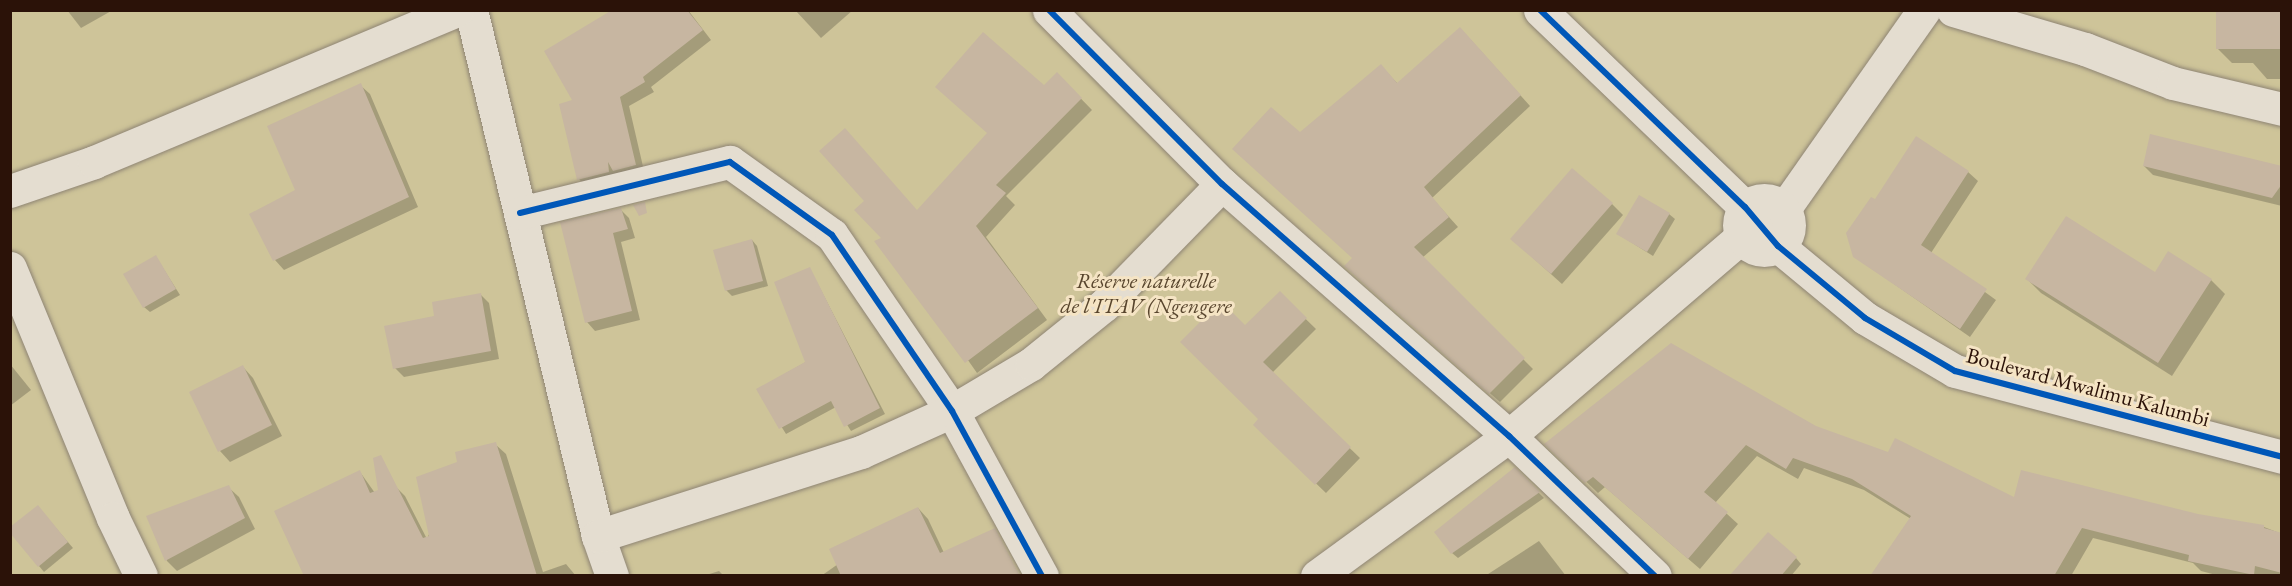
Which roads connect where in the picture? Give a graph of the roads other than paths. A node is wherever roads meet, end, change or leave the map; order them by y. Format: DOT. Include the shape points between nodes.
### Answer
graph roads {
  1 [pos="457,10"];
  2 [pos="471,10"];
  3 [pos="1049,10"];
  4 [pos="1540,10"];
  5 [pos="1924,10"];
  6 [pos="1953,10"];
  7 [pos="2282,88"];
  8 [pos="2235,96"];
  9 [pos="2282,109"];
  10 [pos="1222,184"];
  11 [pos="10,191"];
  12 [pos="1784,209"];
  13 [pos="520,213"];
  14 [pos="1743,222"];
  15 [pos="1778,246"];
  16 [pos="10,268"];
  17 [pos="952,411"];
  18 [pos="1509,436"];
  19 [pos="2282,457"];
  20 [pos="598,536"];
  21 [pos="141,576"];
  22 [pos="612,576"];
  23 [pos="1042,576"];
  24 [pos="1317,576"];
  25 [pos="1655,576"];
  1 -- 11 [label="street" via="94,162"];
  2 -- 13 [label="street"];
  3 -- 10 [label="street"];
  4 -- 14 [label="street"];
  5 -- 12 [label="street"];
  6 -- 8 [label="street" via="2085,49 2173,83"];
  7 -- 8 [label="street"];
  8 -- 9 [label="street"];
  10 -- 17 [label="street" via="1104,305 1031,364"];
  10 -- 18 [label="street"];
  12 -- 14 [label="street" via="1765,199"];
  12 -- 15 [label="street" via="1790,228"];
  13 -- 17 [label="street" via="730,162 832,235"];
  13 -- 20 [label="street"];
  14 -- 15 [label="street" via="1758,249"];
  14 -- 18 [label="street"];
  15 -- 19 [label="street, Boulevard Mwalimu Kalumbi" via="1865,318 1955,371"];
  16 -- 21 [label="street" via="113,518"];
  17 -- 20 [label="street" via="861,452"];
  17 -- 23 [label="street"];
  18 -- 24 [label="street"];
  18 -- 25 [label="street"];
  20 -- 22 [label="street"];
}
